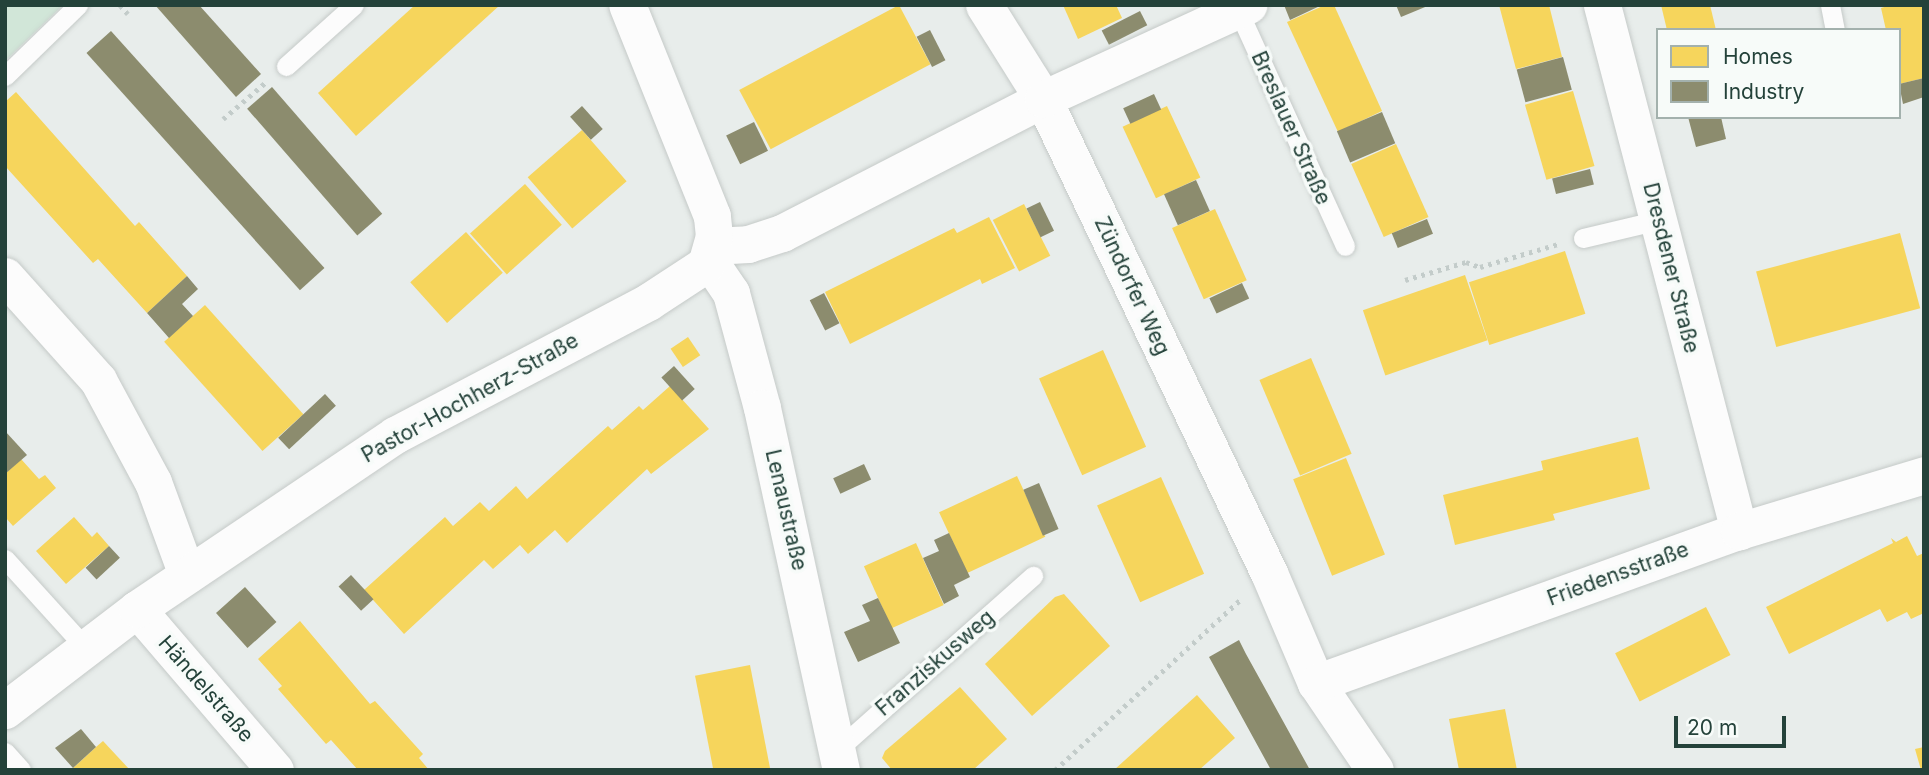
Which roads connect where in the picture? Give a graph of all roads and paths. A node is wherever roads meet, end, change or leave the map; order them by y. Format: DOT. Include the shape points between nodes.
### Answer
graph roads {
  1 [pos="78,5"];
  2 [pos="120,5"];
  3 [pos="354,5"];
  4 [pos="627,5"];
  5 [pos="985,5"];
  6 [pos="1602,5"];
  7 [pos="1829,5"];
  8 [pos="1233,9"];
  9 [pos="128,14"];
  10 [pos="1835,28"];
  11 [pos="286,66"];
  12 [pos="5,76"];
  13 [pos="266,81"];
  14 [pos="1043,99"];
  15 [pos="223,119"];
  16 [pos="1659,220"];
  17 [pos="1583,238"];
  18 [pos="1345,246"];
  19 [pos="712,247"];
  20 [pos="5,276"];
  21 [pos="1405,280"];
  22 [pos="1924,475"];
  23 [pos="1739,531"];
  24 [pos="5,559"];
  25 [pos="1269,573"];
  26 [pos="187,575"];
  27 [pos="1033,576"];
  28 [pos="137,609"];
  29 [pos="84,646"];
  30 [pos="1316,683"];
  31 [pos="5,710"];
  32 [pos="5,752"];
  33 [pos="840,759"];
  34 [pos="21,770"];
  35 [pos="275,770"];
  36 [pos="1055,770"];
  37 [pos="1375,770"];
  1 -- 12 [label="lane"];
  2 -- 9 [label="path"];
  3 -- 11 [label="lane"];
  4 -- 19 [label="street, Lenaustraße" via="712,216"];
  5 -- 14 [label="street, Zündorfer Weg"];
  6 -- 16 [label="street, Dresdener Straße"];
  7 -- 10 [label="lane"];
  8 -- 14 [label="street, Breslauer Straße"];
  8 -- 18 [label="lane, Breslauer Straße"];
  13 -- 15 [label="path"];
  14 -- 19 [label="street" via="782,233 748,244"];
  14 -- 25 [label="street, Zündorfer Weg"];
  16 -- 17 [label="lane"];
  16 -- 23 [label="street, Dresdener Straße"];
  17 -- 21 [label="path" via="1480,267 1466,262"];
  19 -- 26 [label="street, Pastor-Hochherz-Straße" via="690,278 395,435"];
  19 -- 33 [label="street, Lenaustraße" via="731,293 755,383"];
  20 -- 26 [label="street" via="98,380 153,482"];
  22 -- 23 [label="street, Friedensstraße"];
  23 -- 30 [label="street, Friedensstraße"];
  24 -- 29 [label="lane"];
  25 -- 30 [label="street, Zündorfer Weg"];
  25 -- 36 [label="path"];
  26 -- 28 [label="street, Pastor-Hochherz-Straße"];
  27 -- 33 [label="lane, Franziskusweg"];
  28 -- 29 [label="street, Pastor-Hochherz-Straße"];
  28 -- 35 [label="street, Händelstraße"];
  29 -- 31 [label="street, Pastor-Hochherz-Straße"];
  30 -- 37 [label="street, Zündorfer Weg"];
  32 -- 34 [label="lane"];
}
